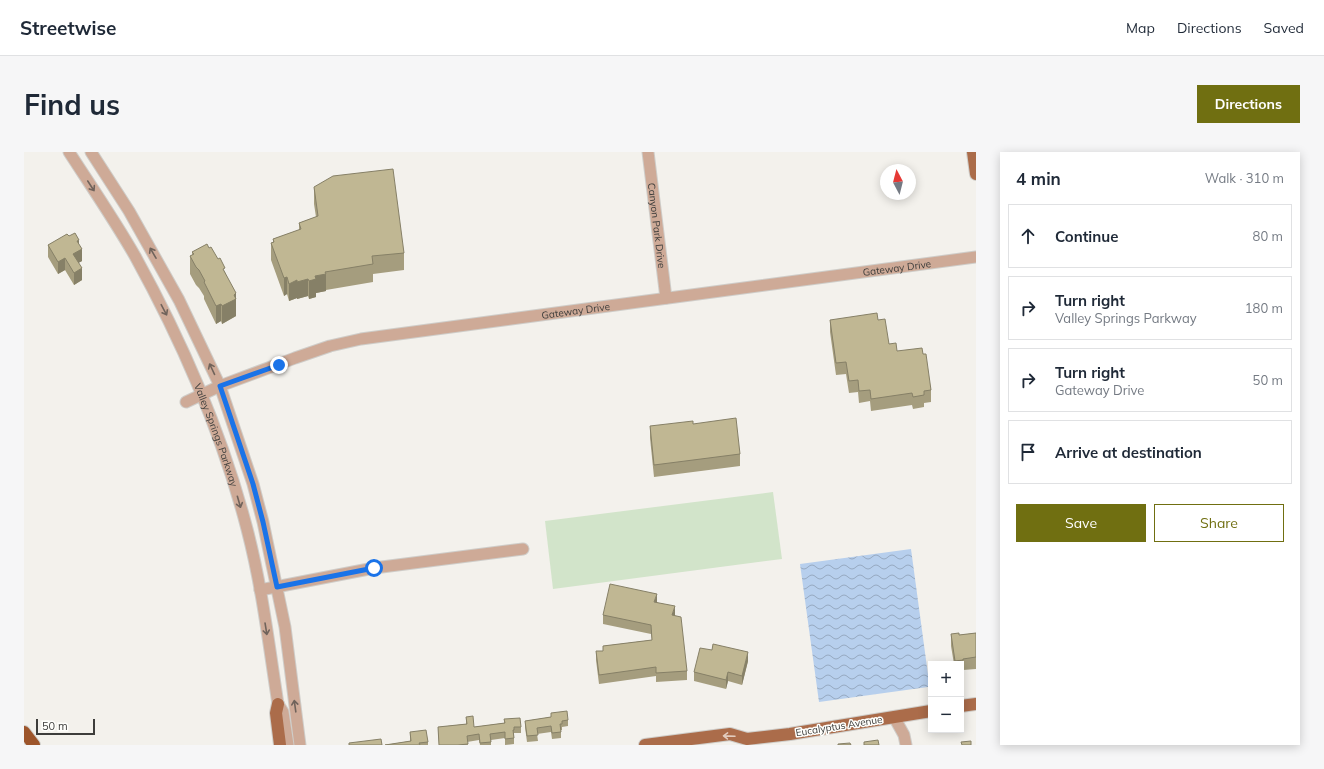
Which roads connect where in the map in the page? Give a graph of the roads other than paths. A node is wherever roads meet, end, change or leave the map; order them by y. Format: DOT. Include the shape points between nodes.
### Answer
graph roads {
  1 [pos="69,152"];
  2 [pos="91,152"];
  3 [pos="648,152"];
  4 [pos="973,152"];
  5 [pos="976,174"];
  6 [pos="976,257"];
  7 [pos="666,298"];
  8 [pos="220,386"];
  9 [pos="202,394"];
  10 [pos="186,402"];
  11 [pos="523,549"];
  12 [pos="277,587"];
  13 [pos="260,590"];
  14 [pos="278,704"];
  15 [pos="976,704"];
  16 [pos="964,706"];
  17 [pos="928,711"];
  18 [pos="894,717"];
  19 [pos="24,732"];
  20 [pos="744,743"];
  21 [pos="34,745"];
  22 [pos="280,745"];
  23 [pos="288,745"];
  24 [pos="300,745"];
  25 [pos="645,745"];
  26 [pos="906,745"];
  1 -- 9 [label="street, Valley Springs Parkway, one-way" via="135,256 170,321"];
  8 -- 2 [label="street, Valley Springs Parkway, one-way" via="179,300 129,211"];
  3 -- 7 [label="street, Canyon Park Drive"];
  4 -- 5 [label="main road"];
  6 -- 7 [label="street, Gateway Drive"];
  7 -- 8 [label="street, Gateway Drive" via="361,339 330,346"];
  8 -- 9 [label="street, Gateway Drive"];
  8 -- 12 [label="street, Valley Springs Parkway" via="253,484"];
  9 -- 10 [label="street, Gateway Drive"];
  9 -- 13 [label="street, Valley Springs Parkway, one-way" via="236,489"];
  11 -- 12 [label="street" via="374,568"];
  12 -- 13 [label="street"];
  24 -- 12 [label="street, Valley Springs Parkway, one-way"];
  13 -- 14 [label="street, Valley Springs Parkway, one-way"];
  14 -- 22 [label="main road" via="276,713"];
  14 -- 23 [label="street, Valley Springs Parkway" via="283,712"];
  15 -- 16 [label="main road"];
  17 -- 18 [label="main road, Eucalyptus Avenue"];
  18 -- 20 [label="main road, Eucalyptus Avenue"];
  18 -- 26 [label="street" via="904,735"];
  19 -- 21 [label="highway"];
  20 -- 25 [label="main road, Eucalyptus Avenue, one-way" via="730,734"];
}
